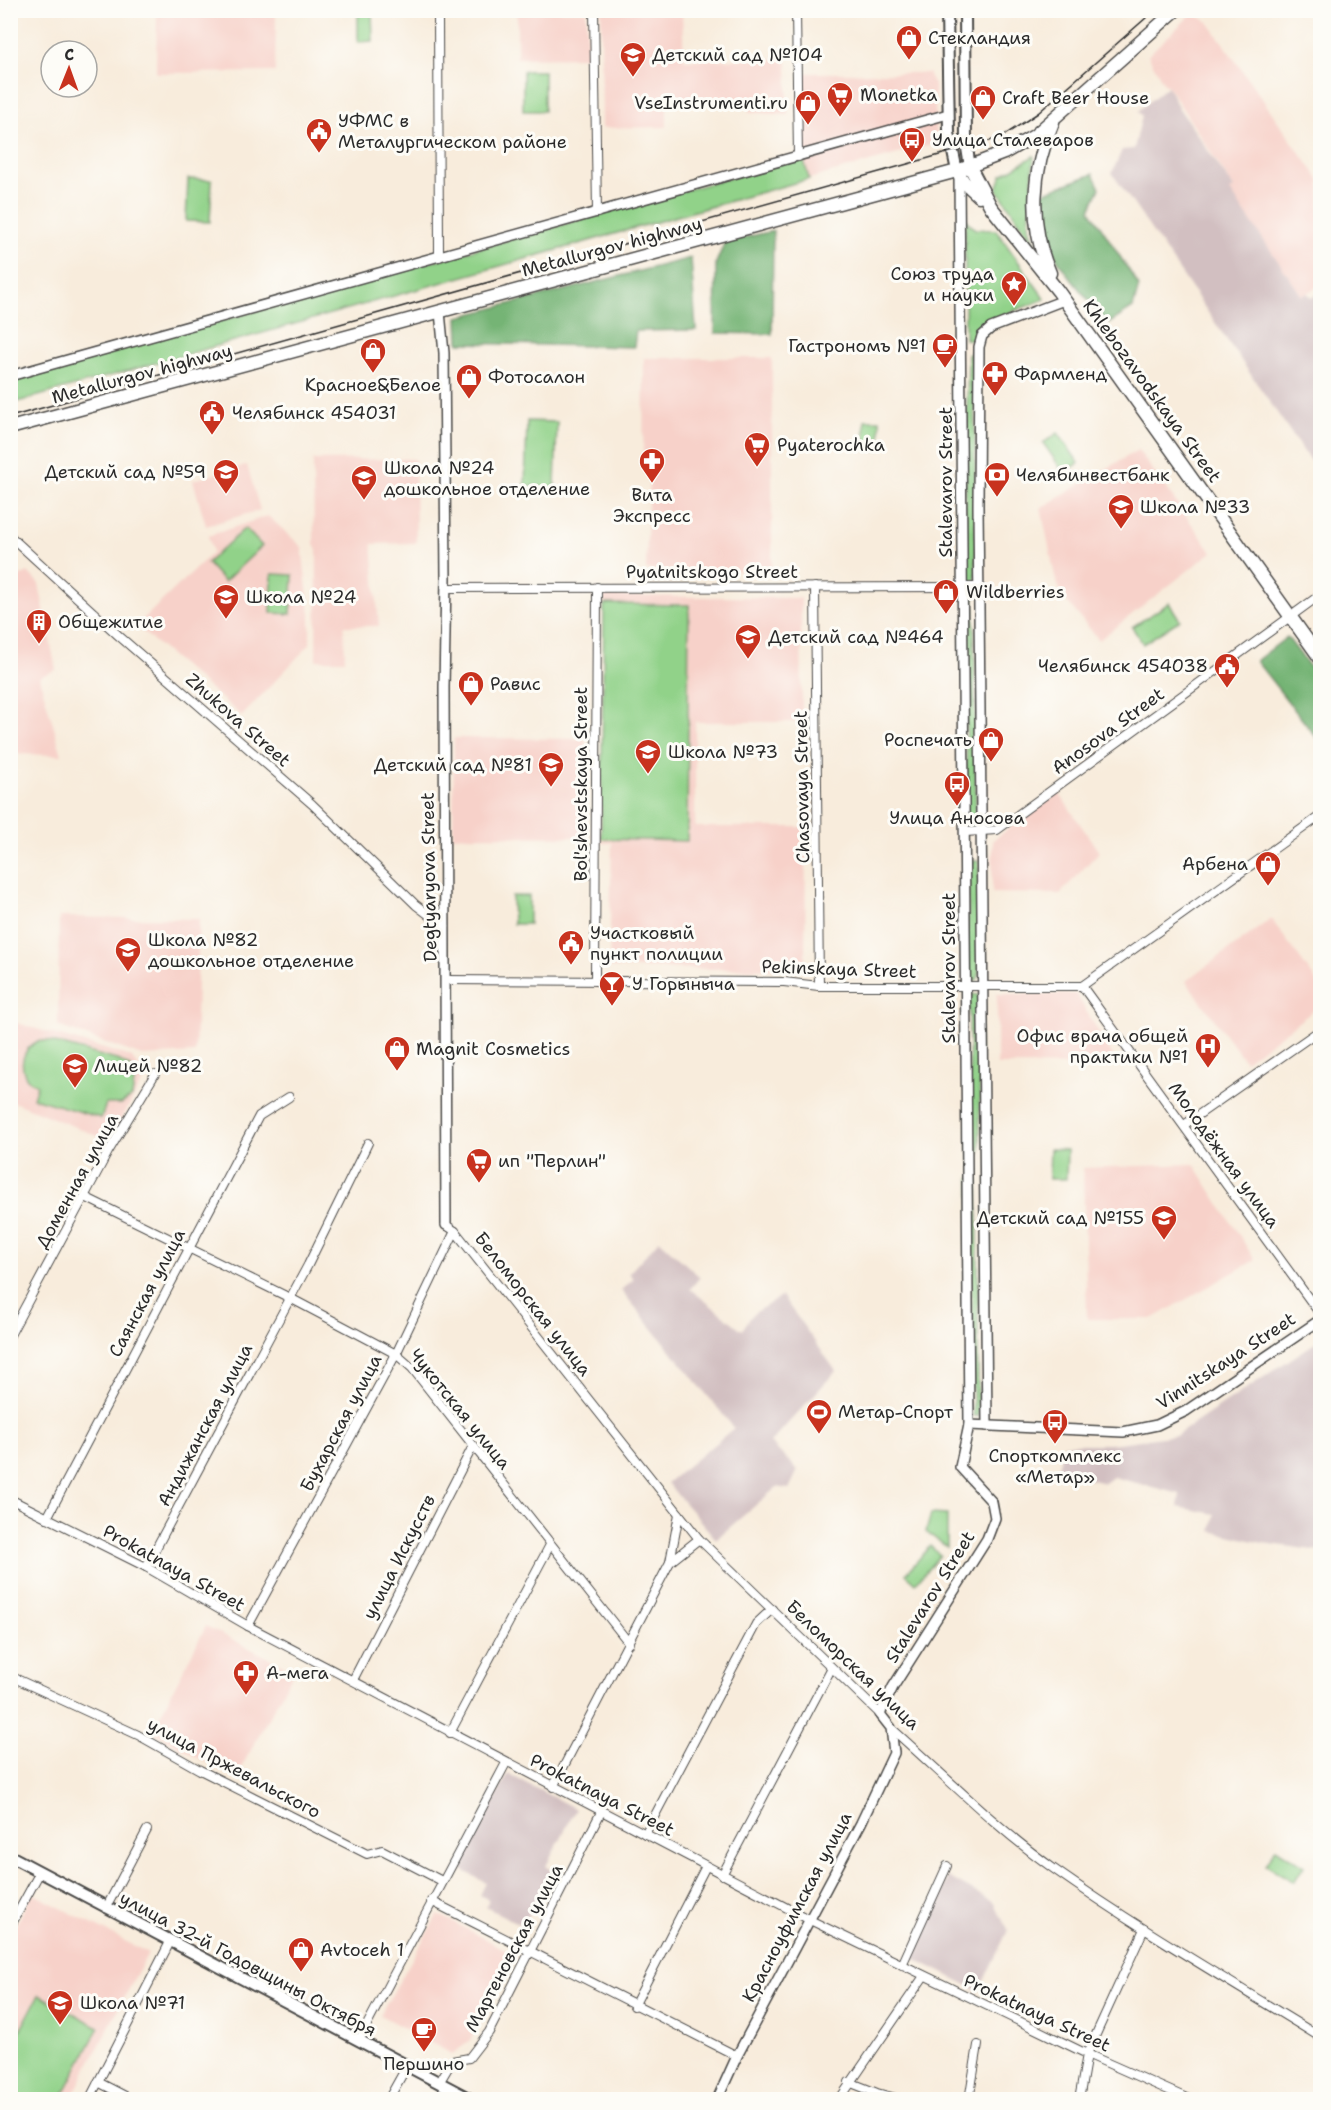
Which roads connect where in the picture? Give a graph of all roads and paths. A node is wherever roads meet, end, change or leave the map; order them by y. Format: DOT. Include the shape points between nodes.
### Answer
graph roads {
  1 [pos="438,10"];
  2 [pos="594,10"];
  3 [pos="796,10"];
  4 [pos="947,10"];
  5 [pos="965,10"];
  6 [pos="1176,10"];
  7 [pos="966,113"];
  8 [pos="948,114"];
  9 [pos="1056,116"];
  10 [pos="798,157"];
  11 [pos="970,166"];
  12 [pos="958,173"];
  13 [pos="991,207"];
  14 [pos="597,213"];
  15 [pos="439,257"];
  16 [pos="1061,295"];
  17 [pos="440,312"];
  18 [pos="962,342"];
  19 [pos="979,347"];
  20 [pos="10,376"];
  21 [pos="10,428"];
  22 [pos="10,536"];
  23 [pos="815,587"];
  24 [pos="963,587"];
  25 [pos="979,587"];
  26 [pos="446,588"];
  27 [pos="597,588"];
  28 [pos="1320,595"];
  29 [pos="1292,616"];
  30 [pos="1320,658"];
  31 [pos="1320,816"];
  32 [pos="965,832"];
  33 [pos="981,832"];
  34 [pos="445,927"];
  35 [pos="447,980"];
  36 [pos="596,981"];
  37 [pos="819,986"];
  38 [pos="1082,986"];
  39 [pos="966,987"];
  40 [pos="983,987"];
  41 [pos="1320,1030"];
  42 [pos="154,1074"];
  43 [pos="290,1096"];
  44 [pos="1184,1125"];
  45 [pos="368,1143"];
  46 [pos="967,1164"];
  47 [pos="984,1164"];
  48 [pos="85,1197"];
  49 [pos="446,1225"];
  50 [pos="455,1231"];
  51 [pos="188,1249"];
  52 [pos="290,1298"];
  53 [pos="1320,1314"];
  54 [pos="1320,1320"];
  55 [pos="10,1335"];
  56 [pos="396,1354"];
  57 [pos="969,1425"];
  58 [pos="987,1426"];
  59 [pos="472,1448"];
  60 [pos="10,1498"];
  61 [pos="679,1514"];
  62 [pos="47,1518"];
  63 [pos="699,1539"];
  64 [pos="550,1545"];
  65 [pos="670,1562"];
  66 [pos="147,1567"];
  67 [pos="772,1609"];
  68 [pos="248,1626"];
  69 [pos="629,1643"];
  70 [pos="831,1669"];
  71 [pos="10,1676"];
  72 [pos="353,1680"];
  73 [pos="880,1714"];
  74 [pos="891,1728"];
  75 [pos="450,1733"];
  76 [pos="506,1763"];
  77 [pos="553,1787"];
  78 [pos="601,1812"];
  79 [pos="147,1830"];
  80 [pos="645,1834"];
  81 [pos="10,1856"];
  82 [pos="706,1866"];
  83 [pos="947,1866"];
  84 [pos="39,1872"];
  85 [pos="723,1875"];
  86 [pos="442,1881"];
  87 [pos="431,1901"];
  88 [pos="106,1908"];
  89 [pos="810,1920"];
  90 [pos="10,1927"];
  91 [pos="1144,1929"];
  92 [pos="171,1940"];
  93 [pos="531,1953"];
  94 [pos="902,1965"];
  95 [pos="924,1976"];
  96 [pos="634,2006"];
  97 [pos="1320,2037"];
  98 [pos="359,2040"];
  99 [pos="978,2045"];
  100 [pos="1087,2054"];
  101 [pos="736,2056"];
  102 [pos="407,2066"];
  103 [pos="98,2082"];
  104 [pos="849,2082"];
  105 [pos="440,2083"];
  106 [pos="1182,2098"];
  107 [pos="89,2100"];
  108 [pos="133,2100"];
  109 [pos="388,2100"];
  110 [pos="472,2100"];
  111 [pos="717,2100"];
  112 [pos="839,2100"];
  113 [pos="903,2100"];
  114 [pos="969,2100"];
  115 [pos="1079,2100"];
  116 [pos="1191,2100"];
  1 -- 15 [label="street"];
  2 -- 14 [label="street"];
  3 -- 10 [label="street"];
  4 -- 8 [label="main road, Stalevarov Street"];
  5 -- 7 [label="main road"];
  6 -- 9 [label="main road, Metallurgov highway"];
  7 -- 8 [label="main road, Metallurgov highway"];
  7 -- 11 [label="main road"];
  8 -- 10 [label="street, Metallurgov highway"];
  8 -- 12 [label="main road, Stalevarov Street"];
  9 -- 11 [label="main road, Metallurgov highway" via="1020,145"];
  9 -- 16 [label="main road" via="1040,156 1035,214 1040,250"];
  10 -- 14 [label="street, Metallurgov highway"];
  11 -- 12 [label="main road, Metallurgov highway"];
  11 -- 13 [label="main road, Khlebozavodskaya Street"];
  12 -- 13 [label="main road, Khlebozavodskaya Street"];
  12 -- 17 [label="main road, Metallurgov highway"];
  12 -- 18 [label="street, Stalevarov Street"];
  13 -- 16 [label="main road, Khlebozavodskaya Street"];
  14 -- 15 [label="street, Metallurgov highway"];
  15 -- 20 [label="street, Metallurgov highway"];
  16 -- 19 [label="street" via="1055,306 991,328 982,336"];
  16 -- 29 [label="main road, Khlebozavodskaya Street"];
  17 -- 21 [label="main road, Metallurgov highway"];
  17 -- 26 [label="street, Degtyaryova Street" via="444,353"];
  18 -- 19 [label="street"];
  18 -- 24 [label="street, Stalevarov Street"];
  19 -- 25 [label="street, Stalevarov Street"];
  22 -- 34 [label="street, Zhukova Street" via="312,804 416,905"];
  23 -- 24 [label="street, Pyatnitskogo Street"];
  23 -- 27 [label="street, Pyatnitskogo Street"];
  23 -- 37 [label="street, Chasovaya Street"];
  24 -- 25 [label="street, Pyatnitskogo Street"];
  24 -- 32 [label="street, Stalevarov Street"];
  25 -- 33 [label="street, Stalevarov Street"];
  26 -- 27 [label="street, Pyatnitskogo Street"];
  26 -- 34 [label="street, Degtyaryova Street"];
  27 -- 36 [label="street, Bol'shevstskaya Street"];
  28 -- 29 [label="street, Anosova Street"];
  29 -- 30 [label="main road, Khlebozavodskaya Street"];
  29 -- 33 [label="street, Anosova Street" via="997,830"];
  31 -- 38 [label="street"];
  32 -- 33 [label="street, Anosova Street"];
  32 -- 39 [label="street, Stalevarov Street"];
  33 -- 40 [label="street, Stalevarov Street"];
  34 -- 35 [label="street, Degtyaryova Street"];
  35 -- 36 [label="street, Pekinskaya Street"];
  35 -- 49 [label="street, Degtyaryova Street"];
  36 -- 37 [label="street, Pekinskaya Street" via="784,982"];
  37 -- 39 [label="street, Pekinskaya Street"];
  38 -- 40 [label="street, Pekinskaya Street"];
  38 -- 44 [label="street, Молодёжная улица"];
  39 -- 40 [label="street, Pekinskaya Street"];
  39 -- 46 [label="street, Stalevarov Street"];
  40 -- 47 [label="street, Stalevarov Street"];
  41 -- 44 [label="street"];
  42 -- 48 [label="street, Доменная улица"];
  43 -- 51 [label="street, Саянская улица" via="259,1116"];
  44 -- 53 [label="street, Молодёжная улица"];
  45 -- 52 [label="street"];
  46 -- 47 [label="street"];
  46 -- 57 [label="street, Stalevarov Street"];
  47 -- 58 [label="street, Stalevarov Street"];
  48 -- 51 [label="street, Чукотская улица"];
  48 -- 55 [label="street, Доменная улица"];
  49 -- 50 [label="street, Беломорская улица"];
  50 -- 56 [label="street, Бухарская улица"];
  50 -- 61 [label="street, Беломорская улица"];
  51 -- 52 [label="street, Чукотская улица"];
  51 -- 62 [label="street, Саянская улица"];
  52 -- 56 [label="street, Чукотская улица"];
  52 -- 66 [label="street, Андижанская улица"];
  54 -- 58 [label="street, Vinnitskaya Street" via="1186,1411 1157,1425 1123,1432"];
  56 -- 59 [label="street, Чукотская улица" via="412,1368"];
  56 -- 68 [label="street, Бухарская улица"];
  57 -- 58 [label="street, Vinnitskaya Street"];
  57 -- 73 [label="street, Stalevarov Street" via="960,1467 992,1502 995,1518 987,1539"];
  59 -- 64 [label="street, Чукотская улица"];
  59 -- 72 [label="street, улица Искусств"];
  60 -- 62 [label="street, Prokatnaya Street"];
  61 -- 63 [label="street, Беломорская улица"];
  61 -- 65 [label="street"];
  62 -- 66 [label="street, Prokatnaya Street"];
  63 -- 65 [label="street"];
  63 -- 67 [label="street, Беломорская улица"];
  64 -- 69 [label="street, Чукотская улица"];
  64 -- 75 [label="street"];
  65 -- 69 [label="street"];
  66 -- 68 [label="street, Prokatnaya Street"];
  67 -- 70 [label="street, Беломорская улица"];
  67 -- 80 [label="street" via="756,1624"];
  68 -- 72 [label="street, Prokatnaya Street"];
  69 -- 77 [label="street"];
  70 -- 73 [label="street, Беломорская улица"];
  70 -- 85 [label="street"];
  71 -- 86 [label="street, улица Пржевальского" via="138,1735 367,1854 382,1850"];
  72 -- 75 [label="street, Prokatnaya Street"];
  73 -- 74 [label="street, Беломорская улица"];
  74 -- 89 [label="street, Красноуфимская улица" via="894,1753"];
  74 -- 91 [label="street, Беломорская улица" via="1010,1834"];
  75 -- 76 [label="street, Prokatnaya Street"];
  76 -- 77 [label="street, Prokatnaya Street"];
  76 -- 86 [label="street"];
  77 -- 78 [label="street, Prokatnaya Street"];
  78 -- 80 [label="street, Prokatnaya Street"];
  78 -- 93 [label="street, Мартеновская улица"];
  79 -- 88 [label="street"];
  80 -- 82 [label="street, Prokatnaya Street"];
  81 -- 84 [label="main road, улица 32-й Годовщины Октября"];
  82 -- 85 [label="street, Prokatnaya Street"];
  82 -- 96 [label="street"];
  83 -- 94 [label="street"];
  84 -- 88 [label="main road, улица 32-й Годовщины Октября"];
  84 -- 90 [label="street"];
  85 -- 89 [label="street, Prokatnaya Street"];
  86 -- 87 [label="street"];
  87 -- 93 [label="street"];
  87 -- 98 [label="street"];
  88 -- 92 [label="main road, улица 32-й Годовщины Октября"];
  89 -- 94 [label="street, Prokatnaya Street"];
  89 -- 101 [label="street, Красноуфимская улица"];
  91 -- 97 [label="street, Беломорская улица"];
  91 -- 100 [label="street"];
  92 -- 98 [label="main road, улица 32-й Годовщины Октября"];
  92 -- 103 [label="street"];
  93 -- 96 [label="street"];
  93 -- 105 [label="street, Мартеновская улица" via="489,2032 469,2058 452,2061"];
  94 -- 95 [label="street, Prokatnaya Street"];
  95 -- 100 [label="street, Prokatnaya Street"];
  95 -- 104 [label="street"];
  96 -- 101 [label="street"];
  98 -- 102 [label="main road, улица 32-й Годовщины Октября"];
  99 -- 114 [label="street"];
  100 -- 106 [label="street, Prokatnaya Street"];
  100 -- 115 [label="street"];
  101 -- 111 [label="street, Красноуфимская улица"];
  102 -- 105 [label="main road, улица 32-й Годовщины Октября"];
  102 -- 109 [label="street"];
  103 -- 107 [label="street"];
  103 -- 108 [label="street"];
  104 -- 112 [label="street"];
  104 -- 113 [label="street"];
  105 -- 110 [label="main road, улица 32-й Годовщины Октября"];
  106 -- 116 [label="street, Prokatnaya Street"];
}
